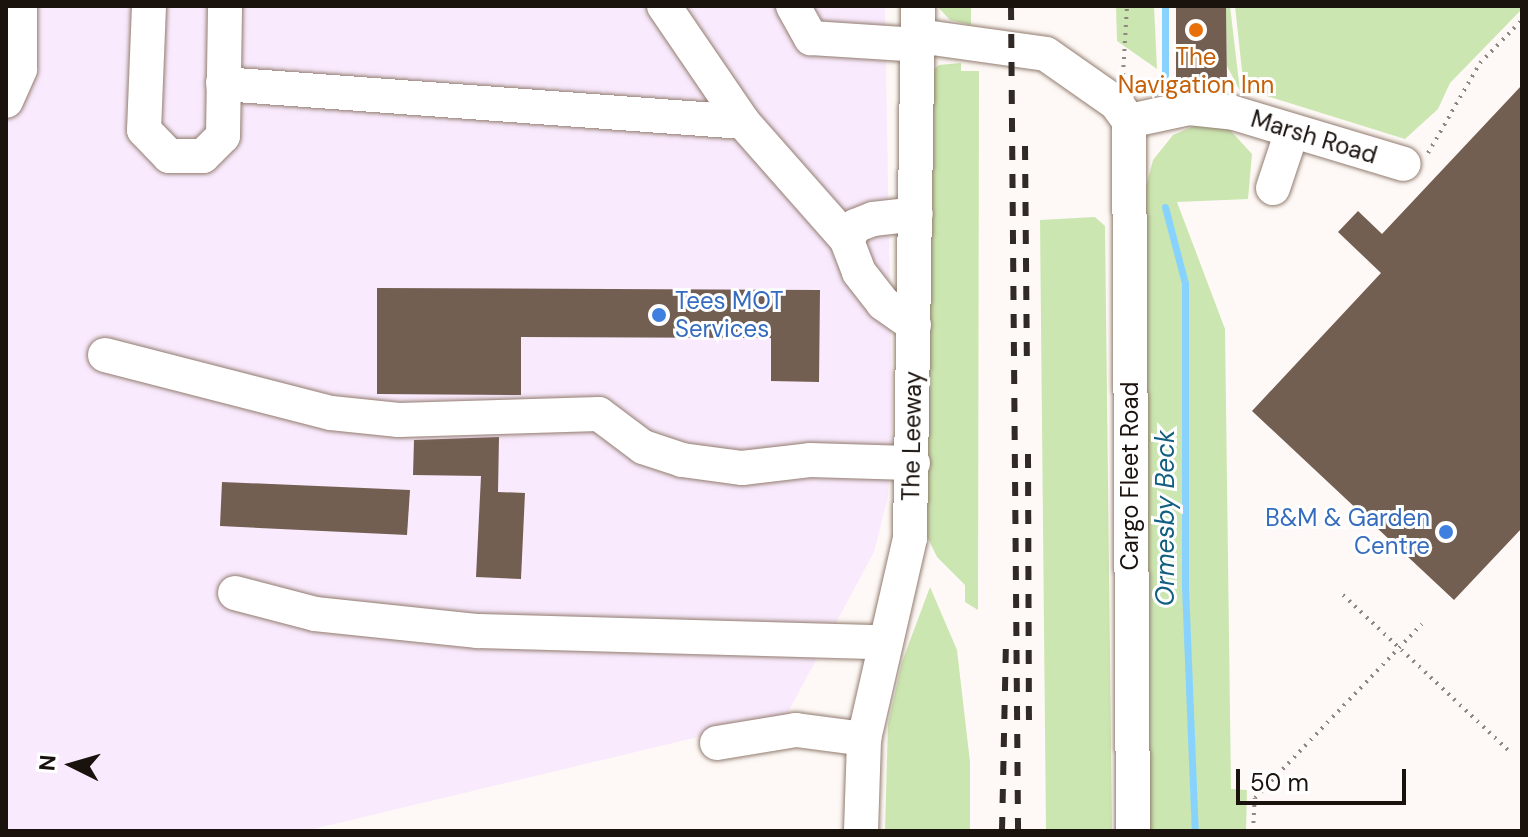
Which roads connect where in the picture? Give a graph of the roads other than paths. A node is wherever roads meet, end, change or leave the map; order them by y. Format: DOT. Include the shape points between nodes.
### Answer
graph roads {
  1 [pos="20,6"];
  2 [pos="149,6"];
  3 [pos="225,6"];
  4 [pos="664,6"];
  5 [pos="793,6"];
  6 [pos="918,29"];
  7 [pos="223,84"];
  8 [pos="6,101"];
  9 [pos="1131,113"];
  10 [pos="743,122"];
  11 [pos="1292,131"];
  12 [pos="1404,164"];
  13 [pos="1273,188"];
  14 [pos="916,214"];
  15 [pos="847,240"];
  16 [pos="914,325"];
  17 [pos="105,355"];
  18 [pos="913,463"];
  19 [pos="235,593"];
  20 [pos="882,642"];
  21 [pos="864,739"];
  22 [pos="717,743"];
  23 [pos="861,831"];
  24 [pos="1133,831"];
  1 -- 8 [label="street" via="20,69"];
  2 -- 7 [label="street" via="144,130 169,156 203,156 223,136"];
  3 -- 7 [label="street"];
  4 -- 10 [label="street"];
  5 -- 6 [label="street" via="811,38"];
  6 -- 9 [label="street" via="1046,54"];
  6 -- 14 [label="street, The Leeway"];
  7 -- 10 [label="street"];
  9 -- 11 [label="street, Marsh Road" via="1189,108 1234,113"];
  9 -- 24 [label="street, Cargo Fleet Road"];
  10 -- 15 [label="street"];
  11 -- 12 [label="street, Marsh Road"];
  11 -- 13 [label="street"];
  14 -- 15 [label="street" via="873,219 855,226"];
  14 -- 16 [label="street, The Leeway"];
  15 -- 16 [label="street" via="859,272 883,303"];
  16 -- 18 [label="street, The Leeway"];
  17 -- 18 [label="street" via="331,413 413,421 599,414 643,447 727,466 810,460"];
  18 -- 20 [label="street, The Leeway" via="910,538"];
  19 -- 20 [label="street" via="315,614 478,631"];
  20 -- 21 [label="street, The Leeway"];
  21 -- 22 [label="street" via="796,730"];
  21 -- 23 [label="street, The Leeway"];
}
